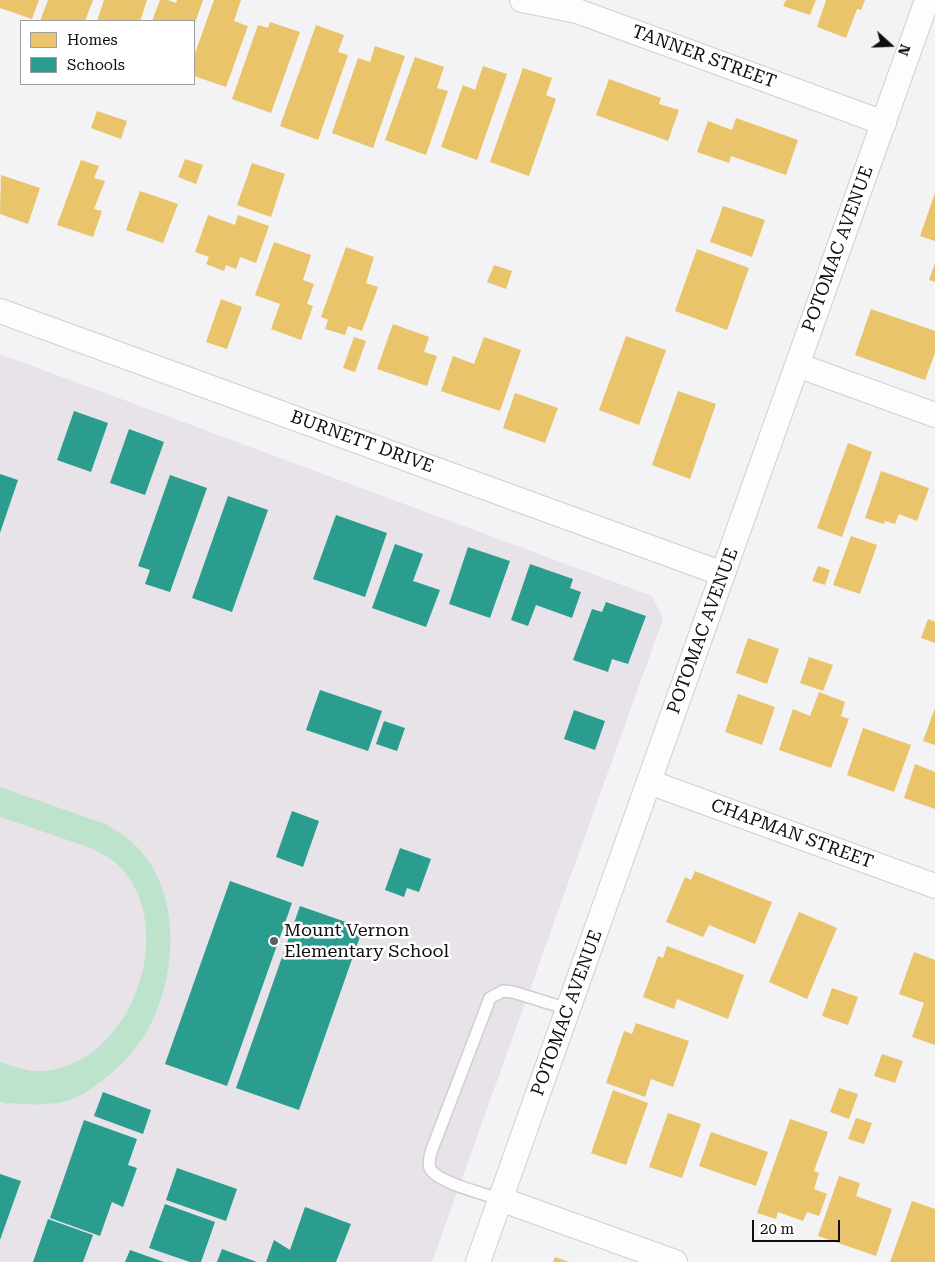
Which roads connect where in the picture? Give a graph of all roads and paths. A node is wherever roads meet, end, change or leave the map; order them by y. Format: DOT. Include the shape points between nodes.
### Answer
graph roads {
  1 [pos="522,0"];
  2 [pos="927,0"];
  3 [pos="884,123"];
  4 [pos="0,311"];
  5 [pos="797,365"];
  6 [pos="935,416"];
  7 [pos="723,574"];
  8 [pos="649,782"];
  9 [pos="935,886"];
  10 [pos="568,1008"];
  11 [pos="500,1198"];
  12 [pos="478,1262"];
  13 [pos="675,1262"];
  1 -- 3 [label="street, TANNER STREET" via="577,11"];
  2 -- 3 [label="street, POTOMAC AVENUE"];
  3 -- 5 [label="street, POTOMAC AVENUE"];
  4 -- 7 [label="street, BURNETT DRIVE"];
  5 -- 6 [label="street"];
  5 -- 7 [label="street, POTOMAC AVENUE"];
  7 -- 8 [label="street, POTOMAC AVENUE"];
  8 -- 9 [label="street, CHAPMAN STREET"];
  8 -- 10 [label="street, POTOMAC AVENUE"];
  10 -- 11 [label="street, POTOMAC AVENUE"];
  10 -- 11 [label="lane" via="513,992 503,991 490,998 431,1152 429,1166 433,1174"];
  11 -- 12 [label="street, POTOMAC AVENUE"];
  11 -- 13 [label="street"];
}
